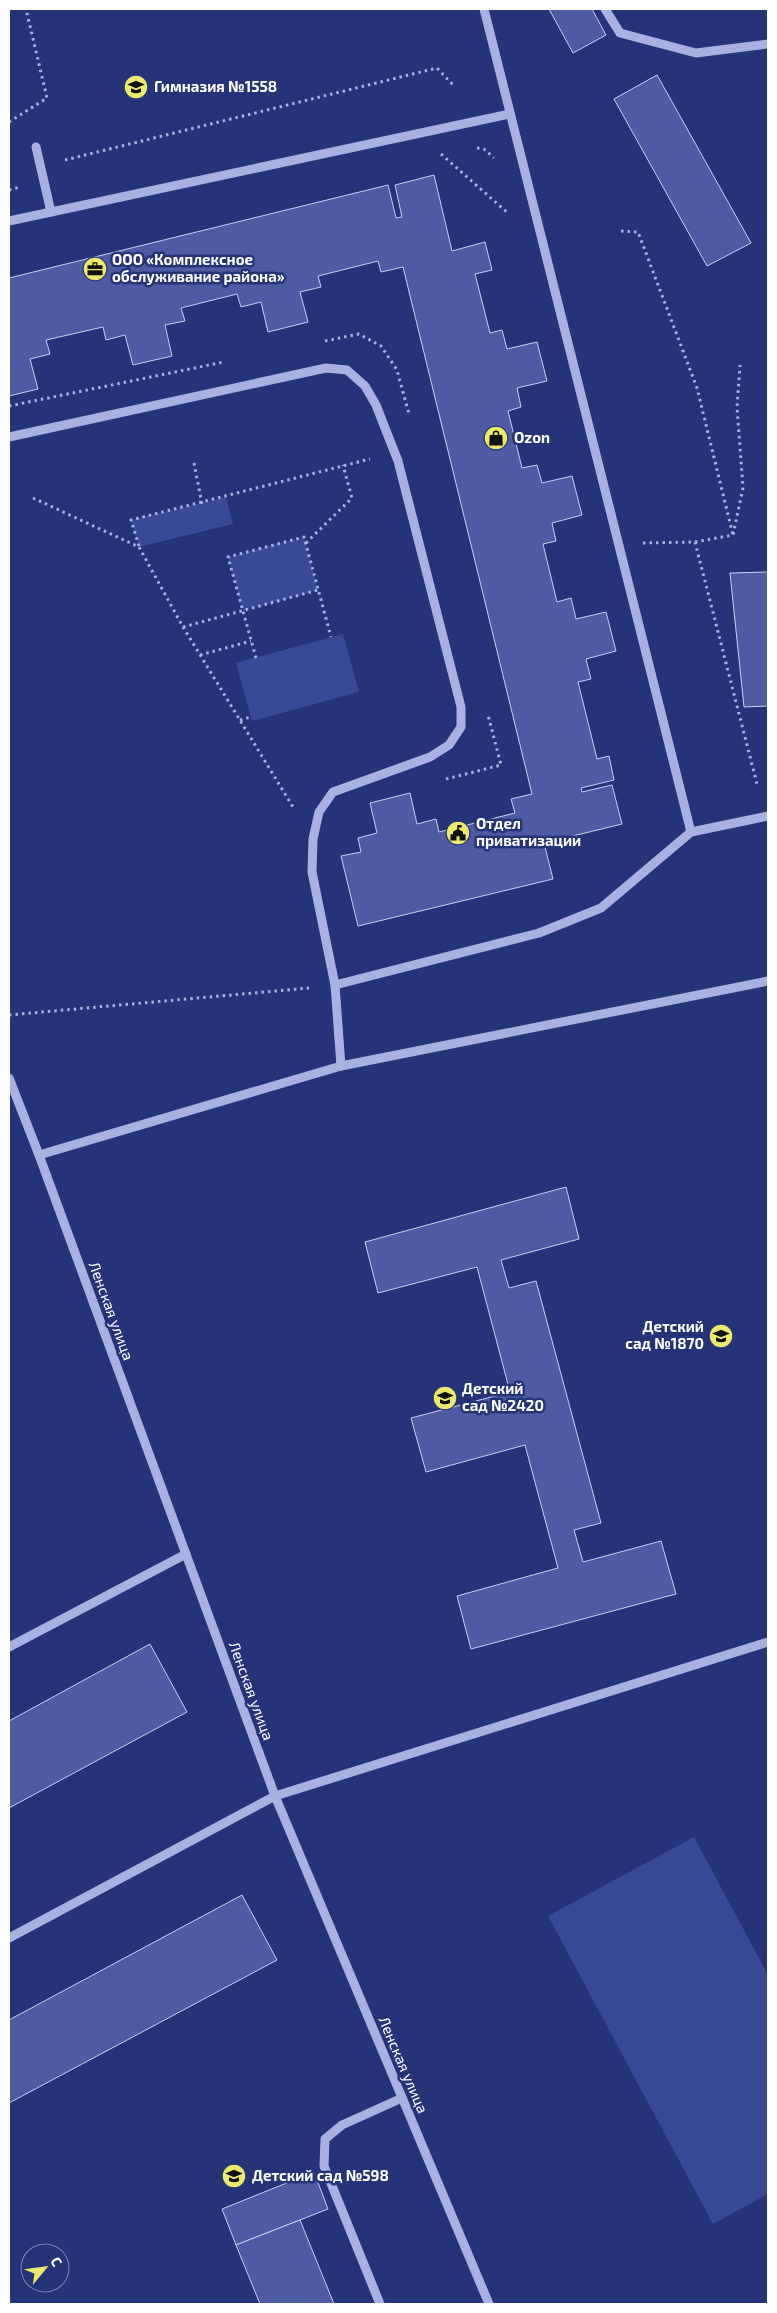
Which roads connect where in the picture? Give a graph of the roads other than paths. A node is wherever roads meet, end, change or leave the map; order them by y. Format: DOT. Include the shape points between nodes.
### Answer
graph roads {
  1 [pos="484,9"];
  2 [pos="605,9"];
  3 [pos="768,44"];
  4 [pos="510,114"];
  5 [pos="36,147"];
  6 [pos="51,212"];
  7 [pos="9,220"];
  8 [pos="9,437"];
  9 [pos="768,816"];
  10 [pos="691,832"];
  11 [pos="768,981"];
  12 [pos="335,985"];
  13 [pos="341,1066"];
  14 [pos="9,1078"];
  15 [pos="39,1155"];
  16 [pos="186,1554"];
  17 [pos="768,1642"];
  18 [pos="9,1647"];
  19 [pos="274,1796"];
  20 [pos="9,1938"];
  21 [pos="402,2098"];
  22 [pos="380,2304"];
  23 [pos="489,2304"];
  1 -- 4 [label="street"];
  2 -- 3 [label="street" via="620,33 696,53"];
  4 -- 6 [label="street"];
  4 -- 10 [label="street"];
  5 -- 6 [label="street"];
  6 -- 7 [label="street"];
  8 -- 12 [label="street" via="326,368 347,370 365,386 376,405 398,462 461,707 461,727 449,745 430,757 333,792 318,812 312,872"];
  9 -- 10 [label="street"];
  10 -- 12 [label="street" via="601,908 539,933"];
  11 -- 13 [label="street"];
  12 -- 13 [label="street"];
  13 -- 15 [label="street"];
  14 -- 15 [label="street, Ленская улица"];
  15 -- 16 [label="street, Ленская улица"];
  16 -- 18 [label="street"];
  16 -- 19 [label="street, Ленская улица"];
  17 -- 19 [label="street"];
  19 -- 20 [label="street"];
  19 -- 21 [label="street, Ленская улица"];
  21 -- 22 [label="street" via="342,2125 325,2139 324,2166"];
  21 -- 23 [label="street, Ленская улица"];
}
